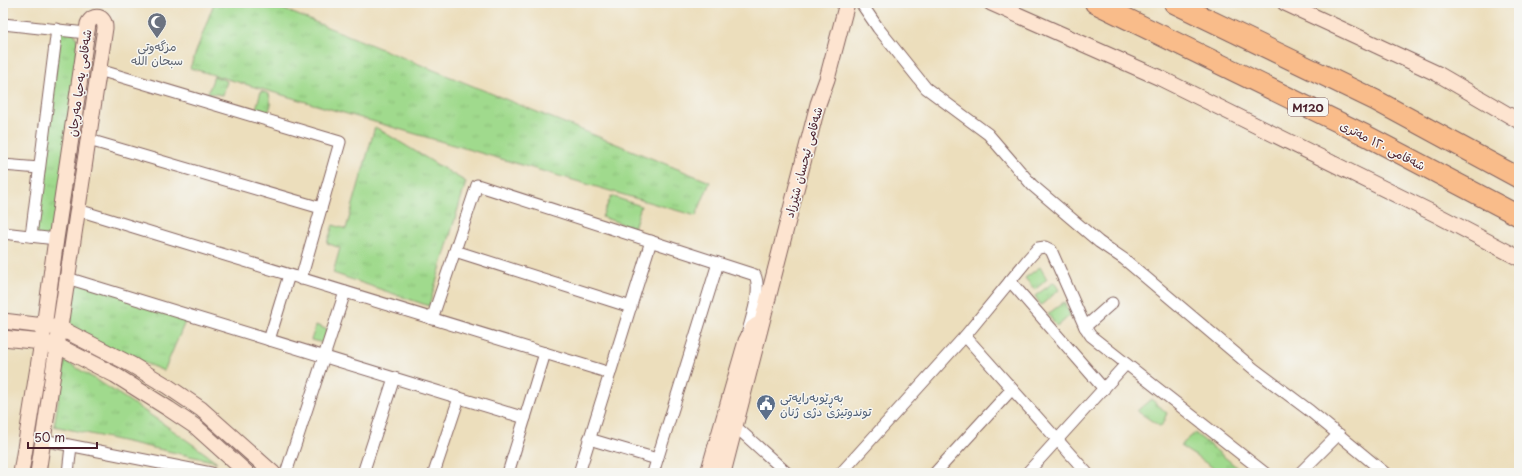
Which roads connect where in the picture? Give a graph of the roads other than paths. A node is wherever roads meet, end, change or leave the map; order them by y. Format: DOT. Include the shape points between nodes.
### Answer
graph roads {
  1 [pos="847,3"];
  2 [pos="861,3"];
  3 [pos="992,3"];
  4 [pos="1095,3"];
  5 [pos="1174,3"];
  6 [pos="1285,3"];
  7 [pos="3,24"];
  8 [pos="56,30"];
  9 [pos="86,33"];
  10 [pos="99,70"];
  11 [pos="1519,121"];
  12 [pos="88,140"];
  13 [pos="3,165"];
  14 [pos="39,168"];
  15 [pos="1519,178"];
  16 [pos="321,208"];
  17 [pos="78,210"];
  18 [pos="1519,216"];
  19 [pos="3,233"];
  20 [pos="31,236"];
  21 [pos="56,239"];
  22 [pos="651,241"];
  23 [pos="455,251"];
  24 [pos="1519,258"];
  25 [pos="718,263"];
  26 [pos="289,275"];
  27 [pos="67,278"];
  28 [pos="301,279"];
  29 [pos="1010,280"];
  30 [pos="345,292"];
  31 [pos="1112,303"];
  32 [pos="631,307"];
  33 [pos="432,319"];
  34 [pos="3,321"];
  35 [pos="762,321"];
  36 [pos="37,324"];
  37 [pos="1085,327"];
  38 [pos="60,328"];
  39 [pos="75,335"];
  40 [pos="965,336"];
  41 [pos="3,338"];
  42 [pos="269,340"];
  43 [pos="35,341"];
  44 [pos="746,341"];
  45 [pos="62,348"];
  46 [pos="545,353"];
  47 [pos="324,357"];
  48 [pos="1126,364"];
  49 [pos="610,373"];
  50 [pos="394,378"];
  51 [pos="1104,388"];
  52 [pos="1012,389"];
  53 [pos="459,398"];
  54 [pos="525,418"];
  55 [pos="735,426"];
  56 [pos="1339,434"];
  57 [pos="589,439"];
  58 [pos="1057,439"];
  59 [pos="43,440"];
  60 [pos="71,446"];
  61 [pos="657,459"];
  62 [pos="22,473"];
  63 [pos="38,473"];
  64 [pos="68,473"];
  65 [pos="212,473"];
  66 [pos="247,473"];
  67 [pos="273,473"];
  68 [pos="286,473"];
  69 [pos="363,473"];
  70 [pos="434,473"];
  71 [pos="508,473"];
  72 [pos="579,473"];
  73 [pos="652,473"];
  74 [pos="708,473"];
  75 [pos="723,473"];
  76 [pos="787,473"];
  77 [pos="841,473"];
  78 [pos="935,473"];
  79 [pos="1027,473"];
  80 [pos="1087,473"];
  81 [pos="1266,473"];
  82 [pos="1300,473"];
  83 [pos="1385,473"];
  1 -- 35 [label="street, شەقامی ئیحسان شێرزاد"];
  2 -- 56 [label="street" via="926,88 988,134 1032,185 1254,369"];
  3 -- 24 [label="street" via="1160,78"];
  4 -- 18 [label="highway, شەقامی ١٢٠ مەتری / M120" via="1365,135"];
  5 -- 15 [label="highway" via="1375,100"];
  6 -- 11 [label="street" via="1438,74"];
  7 -- 8 [label="street"];
  8 -- 9 [label="street"];
  8 -- 14 [label="street"];
  9 -- 10 [label="street, شەقامی یەحیا مەرجان" via="90,20 94,17 102,19 105,23"];
  9 -- 21 [label="street, شەقامی یەحیا مەرجان"];
  10 -- 12 [label="street, شەقامی یەحیا مەرجان"];
  10 -- 16 [label="street" via="340,142"];
  12 -- 16 [label="street"];
  12 -- 17 [label="street, شەقامی یەحیا مەرجان"];
  13 -- 14 [label="street"];
  14 -- 20 [label="street"];
  16 -- 28 [label="street"];
  17 -- 26 [label="street"];
  17 -- 27 [label="street, شەقامی یەحیا مەرجان"];
  19 -- 20 [label="street"];
  20 -- 21 [label="street"];
  21 -- 36 [label="street, شەقامی یەحیا مەرجان"];
  22 -- 23 [label="street" via="477,185"];
  22 -- 25 [label="street"];
  22 -- 32 [label="street"];
  23 -- 32 [label="street"];
  23 -- 33 [label="street"];
  25 -- 44 [label="street" via="755,275 758,281"];
  25 -- 61 [label="street"];
  26 -- 28 [label="street"];
  26 -- 42 [label="street"];
  27 -- 38 [label="street, شەقامی یەحیا مەرجان"];
  27 -- 42 [label="street"];
  28 -- 30 [label="street"];
  29 -- 37 [label="street" via="1038,248 1045,247 1051,250"];
  29 -- 40 [label="street"];
  29 -- 51 [label="street"];
  30 -- 33 [label="street"];
  30 -- 47 [label="street"];
  31 -- 37 [label="street"];
  32 -- 49 [label="street"];
  33 -- 46 [label="street"];
  34 -- 36 [label="street"];
  35 -- 44 [label="street, شەقامی ئیحسان شێرزاد" via="753,328"];
  35 -- 55 [label="street, شەقامی ئیحسان شێرزاد"];
  36 -- 38 [label="street"];
  36 -- 43 [label="street, شەقامی یەحیا مەرجان"];
  37 -- 48 [label="street" via="1091,336"];
  38 -- 39 [label="street"];
  38 -- 45 [label="street, شەقامی یەحیا مەرجان"];
  39 -- 45 [label="street"];
  39 -- 67 [label="street" via="132,365 201,409"];
  40 -- 52 [label="street"];
  40 -- 77 [label="street"];
  41 -- 43 [label="street"];
  42 -- 47 [label="street"];
  43 -- 45 [label="street"];
  43 -- 62 [label="street, شەقامی یەحیا مەرجان"];
  44 -- 74 [label="street, شەقامی ئیحسان شێرزاد"];
  45 -- 59 [label="street, شەقامی یەحیا مەرجان"];
  45 -- 66 [label="street" via="114,375 174,412 196,427"];
  46 -- 49 [label="street"];
  46 -- 54 [label="street"];
  47 -- 50 [label="street"];
  47 -- 68 [label="street"];
  48 -- 51 [label="street"];
  48 -- 81 [label="street"];
  49 -- 57 [label="street"];
  50 -- 53 [label="street"];
  50 -- 69 [label="street"];
  51 -- 58 [label="street"];
  52 -- 58 [label="street"];
  52 -- 78 [label="street"];
  53 -- 54 [label="street"];
  53 -- 70 [label="street"];
  54 -- 71 [label="street"];
  55 -- 75 [label="street, شەقامی ئیحسان شێرزاد"];
  55 -- 76 [label="street"];
  56 -- 82 [label="street"];
  56 -- 83 [label="street"];
  57 -- 61 [label="street"];
  57 -- 72 [label="street"];
  58 -- 79 [label="street"];
  58 -- 80 [label="street"];
  59 -- 60 [label="street"];
  59 -- 63 [label="street, شەقامی یەحیا مەرجان"];
  60 -- 64 [label="street"];
  60 -- 65 [label="street"];
  61 -- 73 [label="street"];
}
